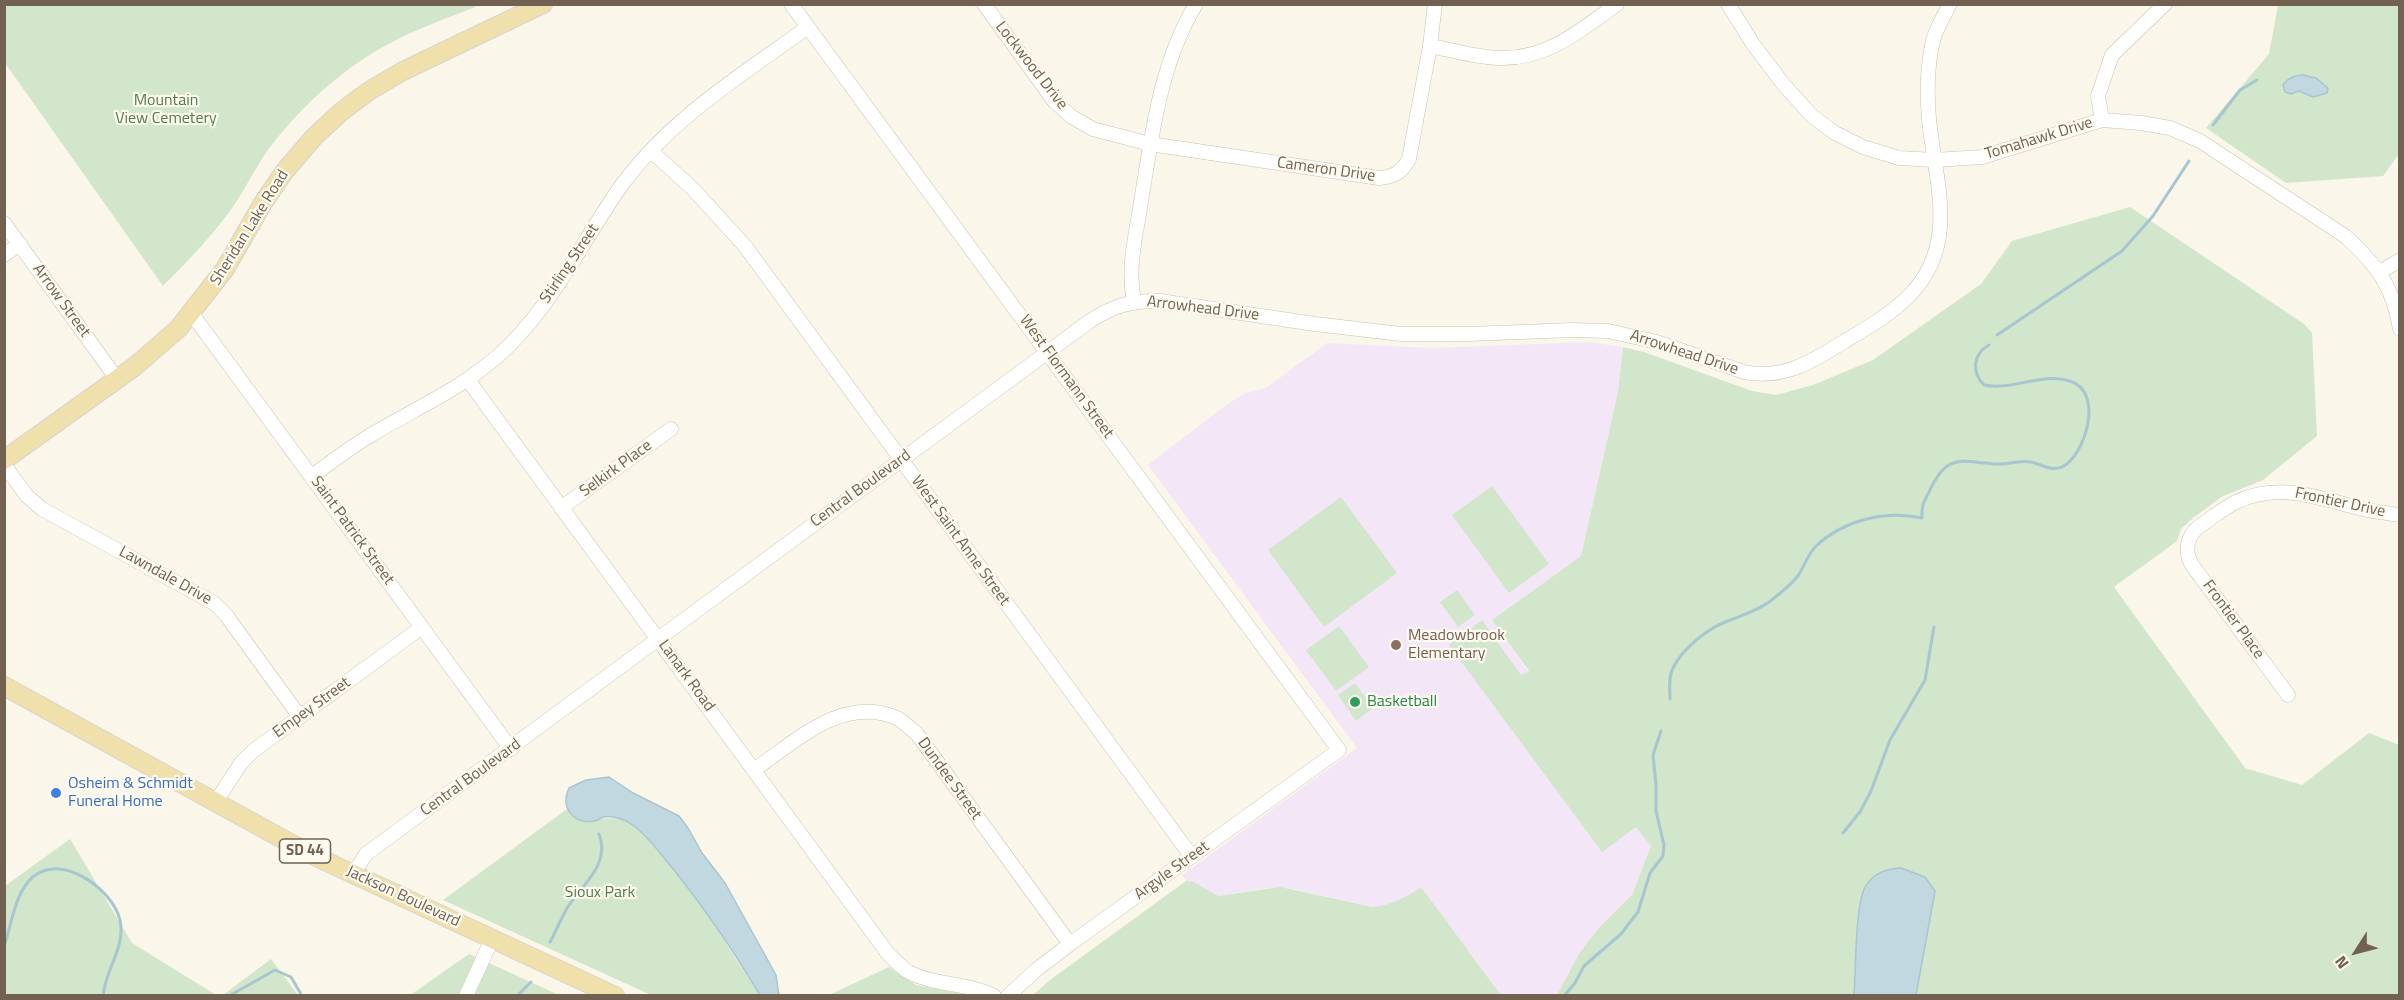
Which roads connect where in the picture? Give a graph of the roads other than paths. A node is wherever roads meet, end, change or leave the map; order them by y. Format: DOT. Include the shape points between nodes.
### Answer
graph roads {
  1 [pos="543,4"];
  2 [pos="792,4"];
  3 [pos="984,4"];
  4 [pos="1196,4"];
  5 [pos="1435,4"];
  6 [pos="1617,4"];
  7 [pos="1728,4"];
  8 [pos="1950,4"];
  9 [pos="2165,4"];
  10 [pos="807,27"];
  11 [pos="1430,46"];
  12 [pos="2102,120"];
  13 [pos="1150,144"];
  14 [pos="651,151"];
  15 [pos="1934,160"];
  16 [pos="4,223"];
  17 [pos="20,244"];
  18 [pos="4,255"];
  19 [pos="2400,260"];
  20 [pos="2380,272"];
  21 [pos="1134,301"];
  22 [pos="192,314"];
  23 [pos="2400,329"];
  24 [pos="1048,352"];
  25 [pos="117,379"];
  26 [pos="468,380"];
  27 [pos="671,429"];
  28 [pos="901,460"];
  29 [pos="4,462"];
  30 [pos="312,476"];
  31 [pos="561,508"];
  32 [pos="2400,515"];
  33 [pos="2188,541"];
  34 [pos="422,627"];
  35 [pos="658,638"];
  36 [pos="4,686"];
  37 [pos="2288,695"];
  38 [pos="300,717"];
  39 [pos="511,749"];
  40 [pos="1339,750"];
  41 [pos="755,770"];
  42 [pos="214,802"];
  43 [pos="1192,857"];
  44 [pos="353,874"];
  45 [pos="492,939"];
  46 [pos="1070,944"];
  47 [pos="466,996"];
  48 [pos="615,996"];
  49 [pos="994,996"];
  50 [pos="1008,996"];
  1 -- 22 [label="main road, Sheridan Lake Road" via="403,71 341,112 284,172 225,269"];
  2 -- 10 [label="street, West Flormann Street"];
  3 -- 13 [label="street, Lockwood Drive" via="1054,101 1072,117 1093,129"];
  4 -- 13 [label="street" via="1164,76"];
  5 -- 11 [label="street, Cameron Drive"];
  6 -- 11 [label="street" via="1566,41 1542,52 1497,58"];
  7 -- 15 [label="street, Tomahawk Drive" via="1753,44 1812,116 1863,147 1899,158"];
  8 -- 15 [label="street, Arrowhead Drive" via="1931,49 1928,86"];
  9 -- 12 [label="street" via="2112,55 2098,96"];
  10 -- 14 [label="street, Stirling Street" via="687,115"];
  10 -- 24 [label="street, West Flormann Street"];
  11 -- 13 [label="street, Cameron Drive" via="1409,159 1394,177 1379,178"];
  12 -- 15 [label="street, Tomahawk Drive" via="1982,157"];
  12 -- 20 [label="street, Tomahawk Drive" via="2170,128 2200,141 2345,237"];
  13 -- 21 [label="street" via="1130,276"];
  14 -- 26 [label="street, Stirling Street" via="624,183 538,313 499,355"];
  14 -- 28 [label="street, West Saint Anne Street" via="692,188 745,246"];
  15 -- 21 [label="street, Arrowhead Drive" via="1942,222 1934,257 1919,284 1900,305 1843,343 1803,365 1768,375 1744,372 1648,339 1608,331 1401,334 1177,303"];
  16 -- 17 [label="street, Arrow Street"];
  17 -- 18 [label="street"];
  17 -- 25 [label="street, Arrow Street"];
  19 -- 20 [label="street"];
  20 -- 23 [label="street, Tomahawk Drive" via="2394,300"];
  21 -- 24 [label="street, Central Boulevard" via="1103,313"];
  22 -- 25 [label="main road, Sheridan Lake Road" via="162,344"];
  22 -- 30 [label="street, Saint Patrick Street"];
  24 -- 28 [label="street, Central Boulevard"];
  24 -- 40 [label="street, West Flormann Street"];
  25 -- 29 [label="main road, Sheridan Lake Road"];
  26 -- 30 [label="street, Stirling Street" via="373,434"];
  26 -- 31 [label="street, Lanark Road"];
  27 -- 31 [label="street, Selkirk Place"];
  28 -- 35 [label="street, Central Boulevard"];
  28 -- 43 [label="street, West Saint Anne Street"];
  29 -- 38 [label="street, Lawndale Drive" via="27,496 42,509 214,603"];
  30 -- 34 [label="street, Saint Patrick Street"];
  31 -- 35 [label="street, Lanark Road"];
  32 -- 33 [label="street, Frontier Drive" via="2303,493 2274,492 2236,502 2197,528"];
  33 -- 37 [label="street, Frontier Place" via="2192,565"];
  34 -- 38 [label="street, Empey Street"];
  34 -- 39 [label="street, Saint Patrick Street"];
  35 -- 39 [label="street, Central Boulevard"];
  35 -- 41 [label="street, Lanark Road"];
  36 -- 42 [label="main road, Jackson Boulevard / SD 44"];
  38 -- 42 [label="street, Empey Street" via="245,759"];
  39 -- 44 [label="street, Central Boulevard" via="366,854"];
  40 -- 43 [label="street, Argyle Street"];
  41 -- 46 [label="street, Dundee Street" via="827,720 852,711 898,718 917,734"];
  41 -- 49 [label="street, Lanark Road" via="889,955 906,970 925,978"];
  42 -- 44 [label="main road, Jackson Boulevard / SD 44"];
  43 -- 46 [label="street, Argyle Street"];
  44 -- 45 [label="main road, Jackson Boulevard / SD 44"];
  45 -- 47 [label="street"];
  45 -- 48 [label="main road, Jackson Boulevard / SD 44"];
  46 -- 50 [label="street, Argyle Street"];
}
